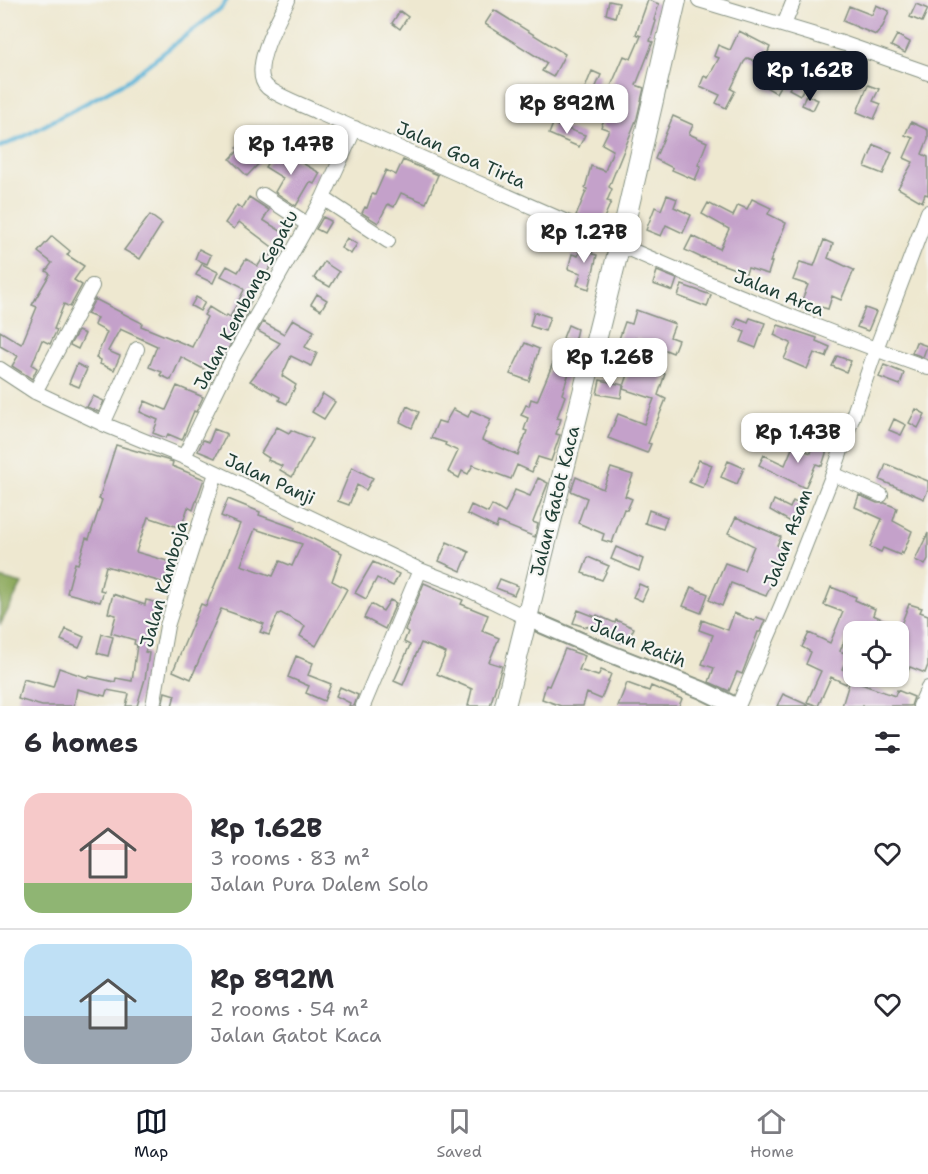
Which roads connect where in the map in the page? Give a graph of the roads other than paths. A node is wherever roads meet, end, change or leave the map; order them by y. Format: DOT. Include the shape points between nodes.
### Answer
graph roads {
  1 [pos="288,0"];
  2 [pos="676,0"];
  3 [pos="699,0"];
  4 [pos="795,0"];
  5 [pos="784,25"];
  6 [pos="928,74"];
  7 [pos="355,128"];
  8 [pos="263,195"];
  9 [pos="323,198"];
  10 [pos="928,212"];
  11 [pos="307,224"];
  12 [pos="388,241"];
  13 [pos="620,244"];
  14 [pos="92,286"];
  15 [pos="137,349"];
  16 [pos="876,349"];
  17 [pos="928,368"];
  18 [pos="0,369"];
  19 [pos="35,392"];
  20 [pos="103,424"];
  21 [pos="184,457"];
  22 [pos="216,473"];
  23 [pos="833,474"];
  24 [pos="881,495"];
  25 [pos="420,570"];
  26 [pos="526,618"];
  27 [pos="928,688"];
  28 [pos="153,706"];
  29 [pos="363,706"];
  30 [pos="505,706"];
  31 [pos="736,706"];
  32 [pos="920,706"];
  1 -- 7 [label="street, Jalan Goa Tirta" via="261,65 264,83 271,90"];
  2 -- 13 [label="main road, Jalan Gatot Kaca"];
  3 -- 5 [label="street"];
  4 -- 5 [label="street"];
  5 -- 6 [label="street"];
  7 -- 9 [label="street, Jalan Kembang Sepatu"];
  7 -- 13 [label="street, Jalan Goa Tirta"];
  8 -- 11 [label="street"];
  9 -- 11 [label="street, Jalan Kembang Sepatu"];
  9 -- 12 [label="street"];
  10 -- 16 [label="street, Jalan Asam"];
  11 -- 21 [label="street, Jalan Kembang Sepatu" via="233,357"];
  13 -- 16 [label="street, Jalan Arca" via="729,292"];
  13 -- 26 [label="main road, Jalan Gatot Kaca"];
  14 -- 19 [label="street"];
  15 -- 20 [label="street"];
  16 -- 17 [label="street, Jalan Arca"];
  16 -- 23 [label="street, Jalan Asam"];
  18 -- 19 [label="street, Jalan Panji"];
  19 -- 20 [label="street, Jalan Panji"];
  20 -- 21 [label="street, Jalan Panji"];
  21 -- 22 [label="street, Jalan Panji"];
  22 -- 25 [label="street, Jalan Panji"];
  22 -- 28 [label="street, Jalan Kamboja" via="167,626"];
  23 -- 24 [label="street"];
  23 -- 31 [label="street, Jalan Asam" via="782,604"];
  25 -- 26 [label="street, Jalan Panji"];
  25 -- 29 [label="street"];
  26 -- 30 [label="main road, Jalan Gatot Kaca"];
  26 -- 31 [label="street, Jalan Ratih"];
  27 -- 32 [label="street"];
}
